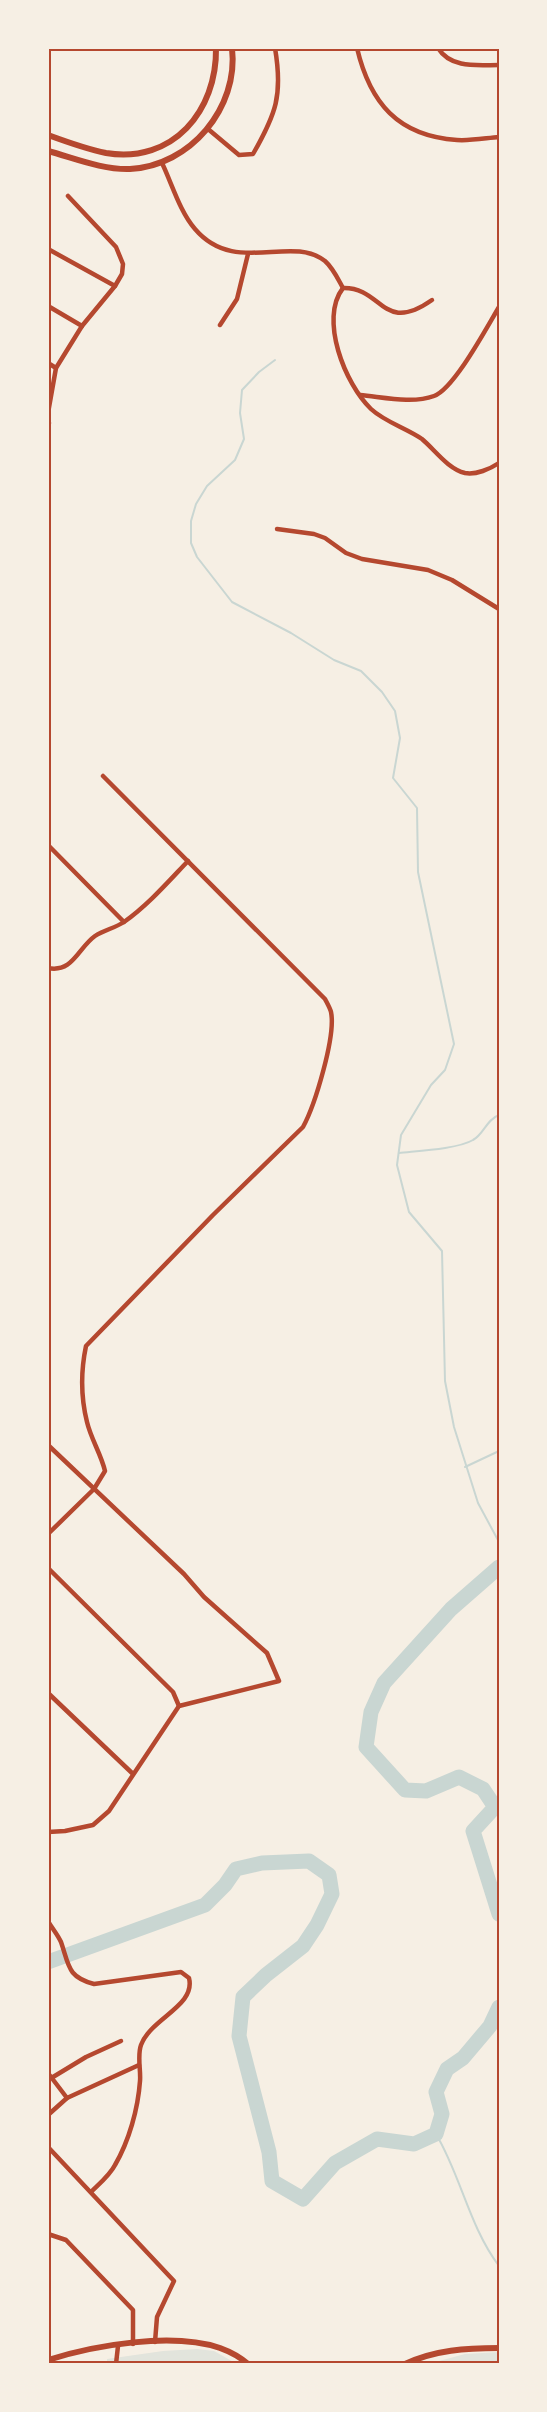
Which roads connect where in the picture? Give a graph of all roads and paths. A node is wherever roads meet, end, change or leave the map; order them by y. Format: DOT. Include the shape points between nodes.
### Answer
graph roads {
  1 [pos="216,48"];
  2 [pos="232,48"];
  3 [pos="275,48"];
  4 [pos="357,48"];
  5 [pos="438,48"];
  6 [pos="499,65"];
  7 [pos="208,129"];
  8 [pos="48,135"];
  9 [pos="499,137"];
  10 [pos="48,151"];
  11 [pos="162,163"];
  12 [pos="68,196"];
  13 [pos="48,249"];
  14 [pos="248,254"];
  15 [pos="115,286"];
  16 [pos="344,288"];
  17 [pos="432,300"];
  18 [pos="48,306"];
  19 [pos="499,307"];
  20 [pos="220,325"];
  21 [pos="82,326"];
  22 [pos="48,363"];
  23 [pos="56,368"];
  24 [pos="360,395"];
  25 [pos="48,413"];
  26 [pos="499,463"];
  27 [pos="277,529"];
  28 [pos="499,609"];
  29 [pos="103,776"];
  30 [pos="48,845"];
  31 [pos="188,861"];
  32 [pos="124,922"];
  33 [pos="48,968"];
  34 [pos="48,1445"];
  35 [pos="94,1490"];
  36 [pos="48,1534"];
  37 [pos="48,1568"];
  38 [pos="48,1694"];
  39 [pos="179,1706"];
  40 [pos="132,1773"];
  41 [pos="48,1832"];
  42 [pos="48,1921"];
  43 [pos="121,2041"];
  44 [pos="139,2065"];
  45 [pos="50,2075"];
  46 [pos="67,2098"];
  47 [pos="48,2115"];
  48 [pos="48,2147"];
  49 [pos="91,2192"];
  50 [pos="48,2234"];
  51 [pos="155,2342"];
  52 [pos="133,2344"];
  53 [pos="118,2346"];
  54 [pos="499,2348"];
  55 [pos="48,2360"];
  56 [pos="116,2364"];
  57 [pos="248,2364"];
  58 [pos="405,2364"];
  1 -- 8 [label="street" via="213,85 202,110 176,138 163,145 144,152 107,153"];
  2 -- 7 [label="street" via="232,77 223,105"];
  3 -- 7 [label="street" via="278,99 270,125 253,154 239,155"];
  4 -- 9 [label="street" via="363,73 376,99 396,119 426,135 459,140"];
  5 -- 6 [label="street" via="441,54 462,65"];
  7 -- 11 [label="street" via="190,147"];
  10 -- 11 [label="street" via="127,169"];
  11 -- 14 [label="street" via="194,229 223,249"];
  12 -- 15 [label="street" via="116,247 123,264"];
  13 -- 15 [label="street"];
  14 -- 16 [label="street" via="309,253 328,263"];
  14 -- 20 [label="street" via="237,299"];
  15 -- 21 [label="street"];
  16 -- 17 [label="street" via="356,289 381,305 406,314"];
  16 -- 24 [label="street" via="335,303 337,345 344,368"];
  18 -- 21 [label="street"];
  19 -- 24 [label="street" via="457,374 441,392 416,399"];
  21 -- 23 [label="street"];
  22 -- 23 [label="street"];
  23 -- 25 [label="street"];
  24 -- 26 [label="street" via="372,410 421,439 465,473"];
  27 -- 28 [label="street" via="325,538 362,560 428,570"];
  29 -- 31 [label="street"];
  30 -- 32 [label="street"];
  31 -- 32 [label="street"];
  31 -- 35 [label="street" via="325,999 331,1012 331,1035 303,1127 86,1346 81,1368 87,1422 105,1471"];
  32 -- 33 [label="street" via="94,937 68,964 57,970"];
  34 -- 35 [label="street"];
  35 -- 36 [label="street"];
  35 -- 39 [label="street" via="267,1653 279,1681"];
  37 -- 39 [label="street" via="173,1692"];
  38 -- 40 [label="street"];
  39 -- 40 [label="street"];
  40 -- 41 [label="street" via="109,1811 93,1825"];
  42 -- 44 [label="street" via="60,1939 68,1965 80,1980 94,1984 172,1972 189,1978 187,1998 150,2029 141,2046"];
  43 -- 45 [label="street"];
  44 -- 46 [label="street"];
  44 -- 49 [label="street" via="140,2080 128,2139 114,2167"];
  45 -- 46 [label="street"];
  46 -- 47 [label="street"];
  48 -- 49 [label="street"];
  49 -- 51 [label="street" via="174,2281 157,2318"];
  50 -- 52 [label="street" via="66,2240 133,2310"];
  51 -- 52 [label="street"];
  51 -- 57 [label="street" via="204,2344 236,2355"];
  52 -- 53 [label="street"];
  53 -- 55 [label="street"];
  53 -- 56 [label="street"];
  54 -- 58 [label="street" via="436,2353"];
}
